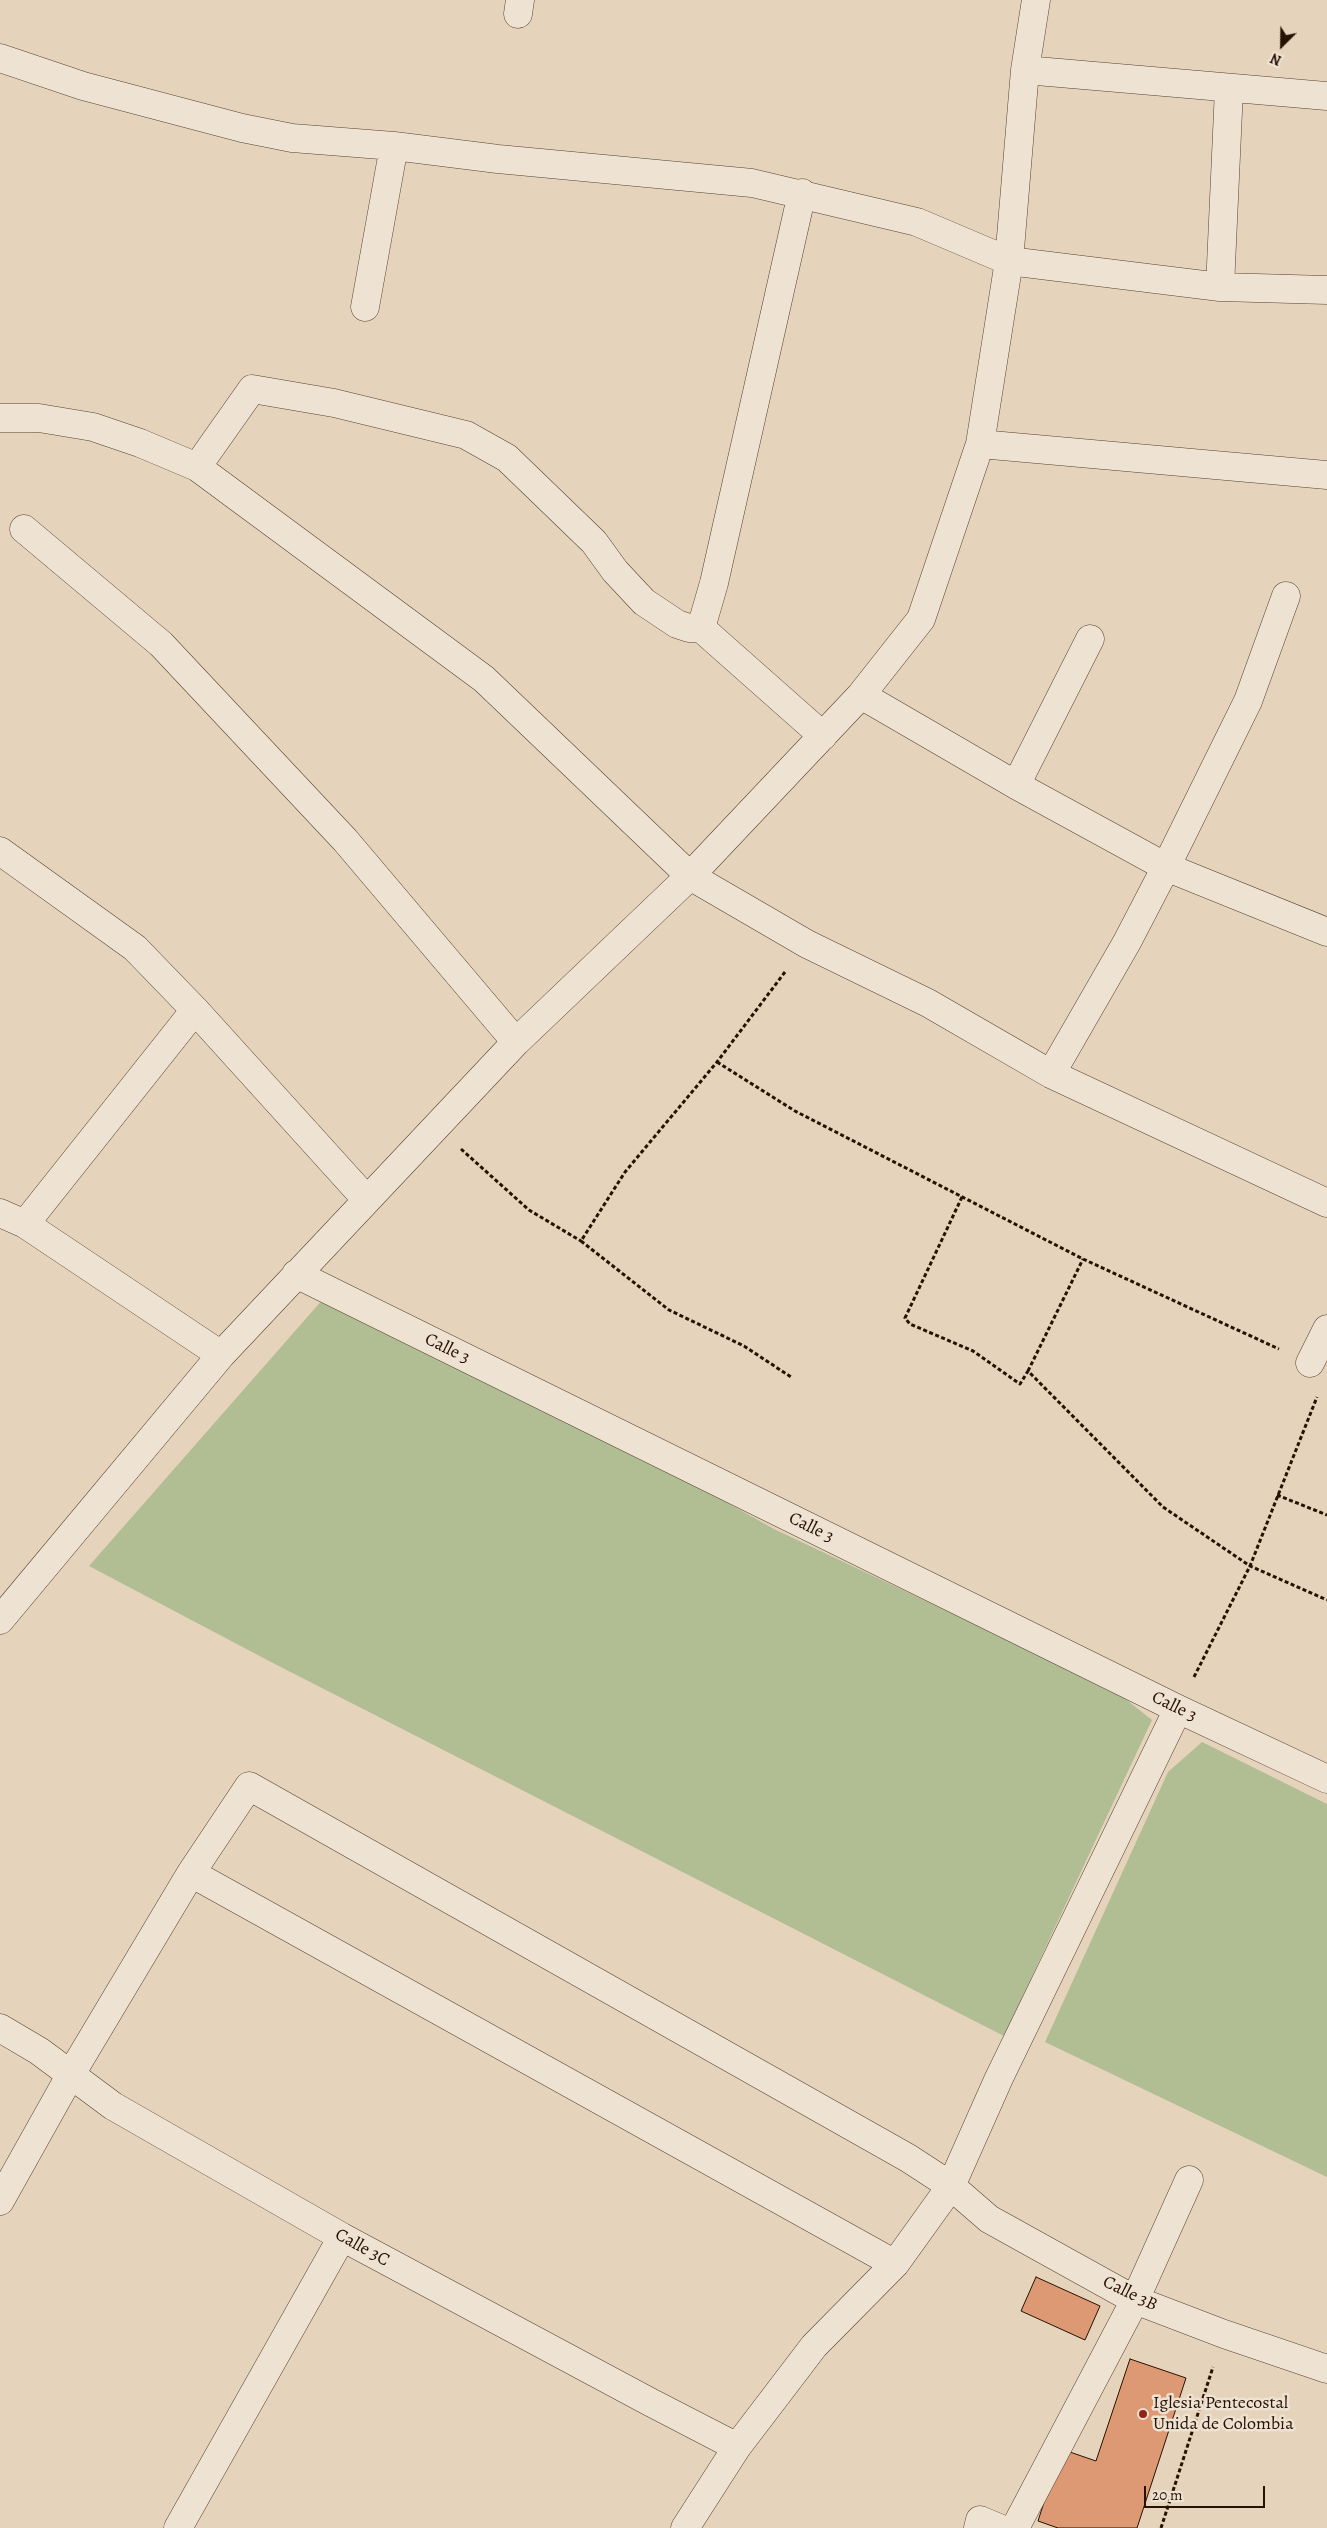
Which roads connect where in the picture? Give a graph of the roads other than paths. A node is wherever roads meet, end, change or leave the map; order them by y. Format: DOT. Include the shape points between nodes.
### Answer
graph roads {
  1 [pos="1036,0"];
  2 [pos="0,58"];
  3 [pos="1025,70"];
  4 [pos="1229,89"];
  5 [pos="1327,96"];
  6 [pos="394,146"];
  7 [pos="802,193"];
  8 [pos="1010,262"];
  9 [pos="1220,287"];
  10 [pos="1327,290"];
  11 [pos="365,307"];
  12 [pos="0,418"];
  13 [pos="980,444"];
  14 [pos="197,467"];
  15 [pos="1327,476"];
  16 [pos="24,529"];
  17 [pos="1286,596"];
  18 [pos="701,628"];
  19 [pos="1090,639"];
  20 [pos="861,695"];
  21 [pos="823,736"];
  22 [pos="1016,785"];
  23 [pos="0,851"];
  24 [pos="1166,867"];
  25 [pos="690,876"];
  26 [pos="1327,932"];
  27 [pos="195,1010"];
  28 [pos="516,1042"];
  29 [pos="1050,1074"];
  30 [pos="367,1200"];
  31 [pos="1327,1203"];
  32 [pos="0,1213"];
  33 [pos="25,1224"];
  34 [pos="296,1274"];
  35 [pos="1327,1329"];
  36 [pos="221,1355"];
  37 [pos="1310,1363"];
  38 [pos="0,1620"];
  39 [pos="1178,1709"];
  40 [pos="1327,1779"];
  41 [pos="191,1873"];
  42 [pos="0,2028"];
  43 [pos="71,2074"];
  44 [pos="1189,2180"];
  45 [pos="951,2186"];
  46 [pos="0,2201"];
  47 [pos="342,2237"];
  48 [pos="895,2264"];
  49 [pos="1135,2300"];
  50 [pos="1327,2368"];
  51 [pos="737,2447"];
  52 [pos="178,2528"];
  53 [pos="685,2528"];
  54 [pos="1015,2528"];
  1 -- 3 [label="street"];
  2 -- 6 [label="street" via="83,86 242,128 292,138"];
  3 -- 4 [label="street"];
  3 -- 8 [label="street"];
  4 -- 5 [label="street"];
  4 -- 9 [label="street"];
  6 -- 7 [label="street" via="752,183"];
  6 -- 11 [label="street"];
  7 -- 8 [label="street" via="917,222"];
  7 -- 18 [label="street"];
  8 -- 9 [label="street"];
  8 -- 13 [label="street"];
  9 -- 10 [label="street"];
  12 -- 14 [label="street" via="39,418 93,427"];
  13 -- 15 [label="street"];
  13 -- 20 [label="street" via="921,619"];
  14 -- 18 [label="street" via="252,389 334,403 466,435 507,458 594,542 644,602 677,624"];
  14 -- 25 [label="street" via="484,679"];
  16 -- 28 [label="street" via="161,644 345,840"];
  17 -- 24 [label="street" via="1248,701"];
  18 -- 21 [label="street"];
  19 -- 22 [label="street"];
  20 -- 21 [label="street"];
  20 -- 22 [label="street"];
  21 -- 25 [label="street"];
  22 -- 24 [label="street"];
  23 -- 27 [label="street" via="135,948"];
  24 -- 26 [label="street"];
  24 -- 29 [label="street" via="1127,942"];
  25 -- 28 [label="street"];
  25 -- 29 [label="street" via="807,944 928,1003"];
  27 -- 30 [label="street"];
  27 -- 33 [label="street"];
  28 -- 30 [label="street"];
  29 -- 31 [label="street"];
  30 -- 34 [label="street"];
  32 -- 33 [label="street"];
  33 -- 36 [label="street"];
  34 -- 36 [label="street"];
  34 -- 39 [label="street, Calle 3"];
  35 -- 37 [label="street"];
  36 -- 38 [label="street"];
  39 -- 40 [label="street, Calle 3"];
  39 -- 45 [label="street" via="999,2078"];
  41 -- 43 [label="street"];
  41 -- 45 [label="street, Calle 3B" via="248,1786 908,2158"];
  41 -- 48 [label="street"];
  42 -- 43 [label="street, Calle 3C"];
  43 -- 46 [label="street"];
  43 -- 47 [label="street, Calle 3C" via="114,2106"];
  44 -- 49 [label="street"];
  45 -- 48 [label="street"];
  45 -- 49 [label="street, Calle 3B" via="989,2219"];
  47 -- 51 [label="street, Calle 3C"];
  47 -- 52 [label="street"];
  48 -- 51 [label="street" via="814,2346"];
  49 -- 50 [label="street, Calle 3B"];
  49 -- 54 [label="street"];
  51 -- 53 [label="street"];
}
